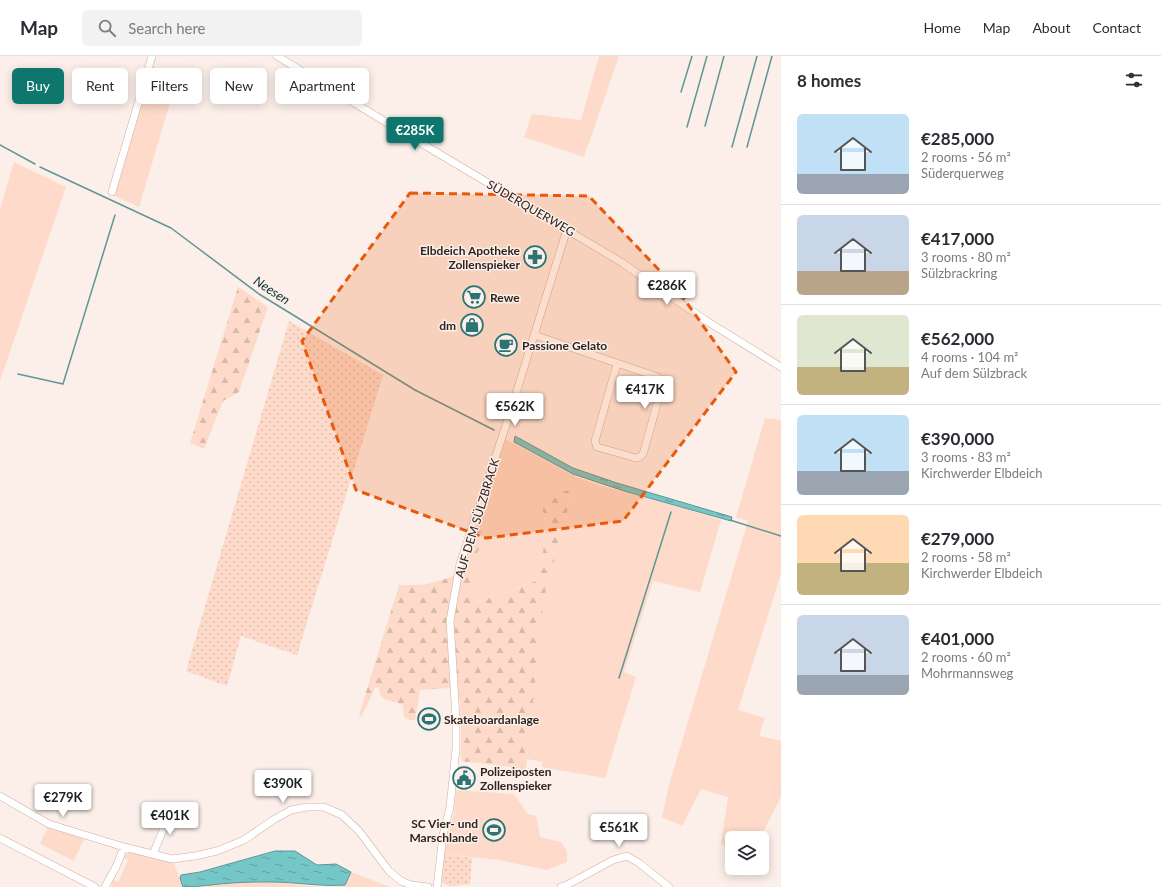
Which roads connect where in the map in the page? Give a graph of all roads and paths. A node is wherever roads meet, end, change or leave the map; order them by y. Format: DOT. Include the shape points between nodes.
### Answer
graph roads {
  1 [pos="152,56"];
  2 [pos="277,56"];
  3 [pos="112,192"];
  4 [pos="567,229"];
  5 [pos="534,335"];
  6 [pos="617,364"];
  7 [pos="781,367"];
  8 [pos="0,796"];
  9 [pos="171,811"];
  10 [pos="0,838"];
  11 [pos="124,847"];
  12 [pos="153,854"];
  13 [pos="95,887"];
  14 [pos="105,887"];
  15 [pos="428,887"];
  16 [pos="437,887"];
  17 [pos="561,887"];
  18 [pos="669,887"];
  1 -- 3 [label="street"];
  2 -- 4 [label="street, SÜDERQUERWEG"];
  4 -- 5 [label="street, AUF DEM SÜLZBRACK"];
  4 -- 7 [label="street, SÜDERQUERWEG"];
  5 -- 6 [label="street"];
  5 -- 16 [label="street, AUF DEM SÜLZBRACK" via="460,564 450,621 456,749"];
  6 -- 6 [label="street" via="658,377 663,383 642,454 636,458 597,447 595,441"];
  8 -- 11 [label="street" via="49,824"];
  9 -- 12 [label="street"];
  10 -- 13 [label="street"];
  11 -- 12 [label="street"];
  11 -- 14 [label="street"];
  12 -- 15 [label="street" via="172,859 217,851 244,840 291,810 324,807 342,815 359,831 389,871 401,881"];
  17 -- 18 [label="street" via="613,860 627,856"];
}
